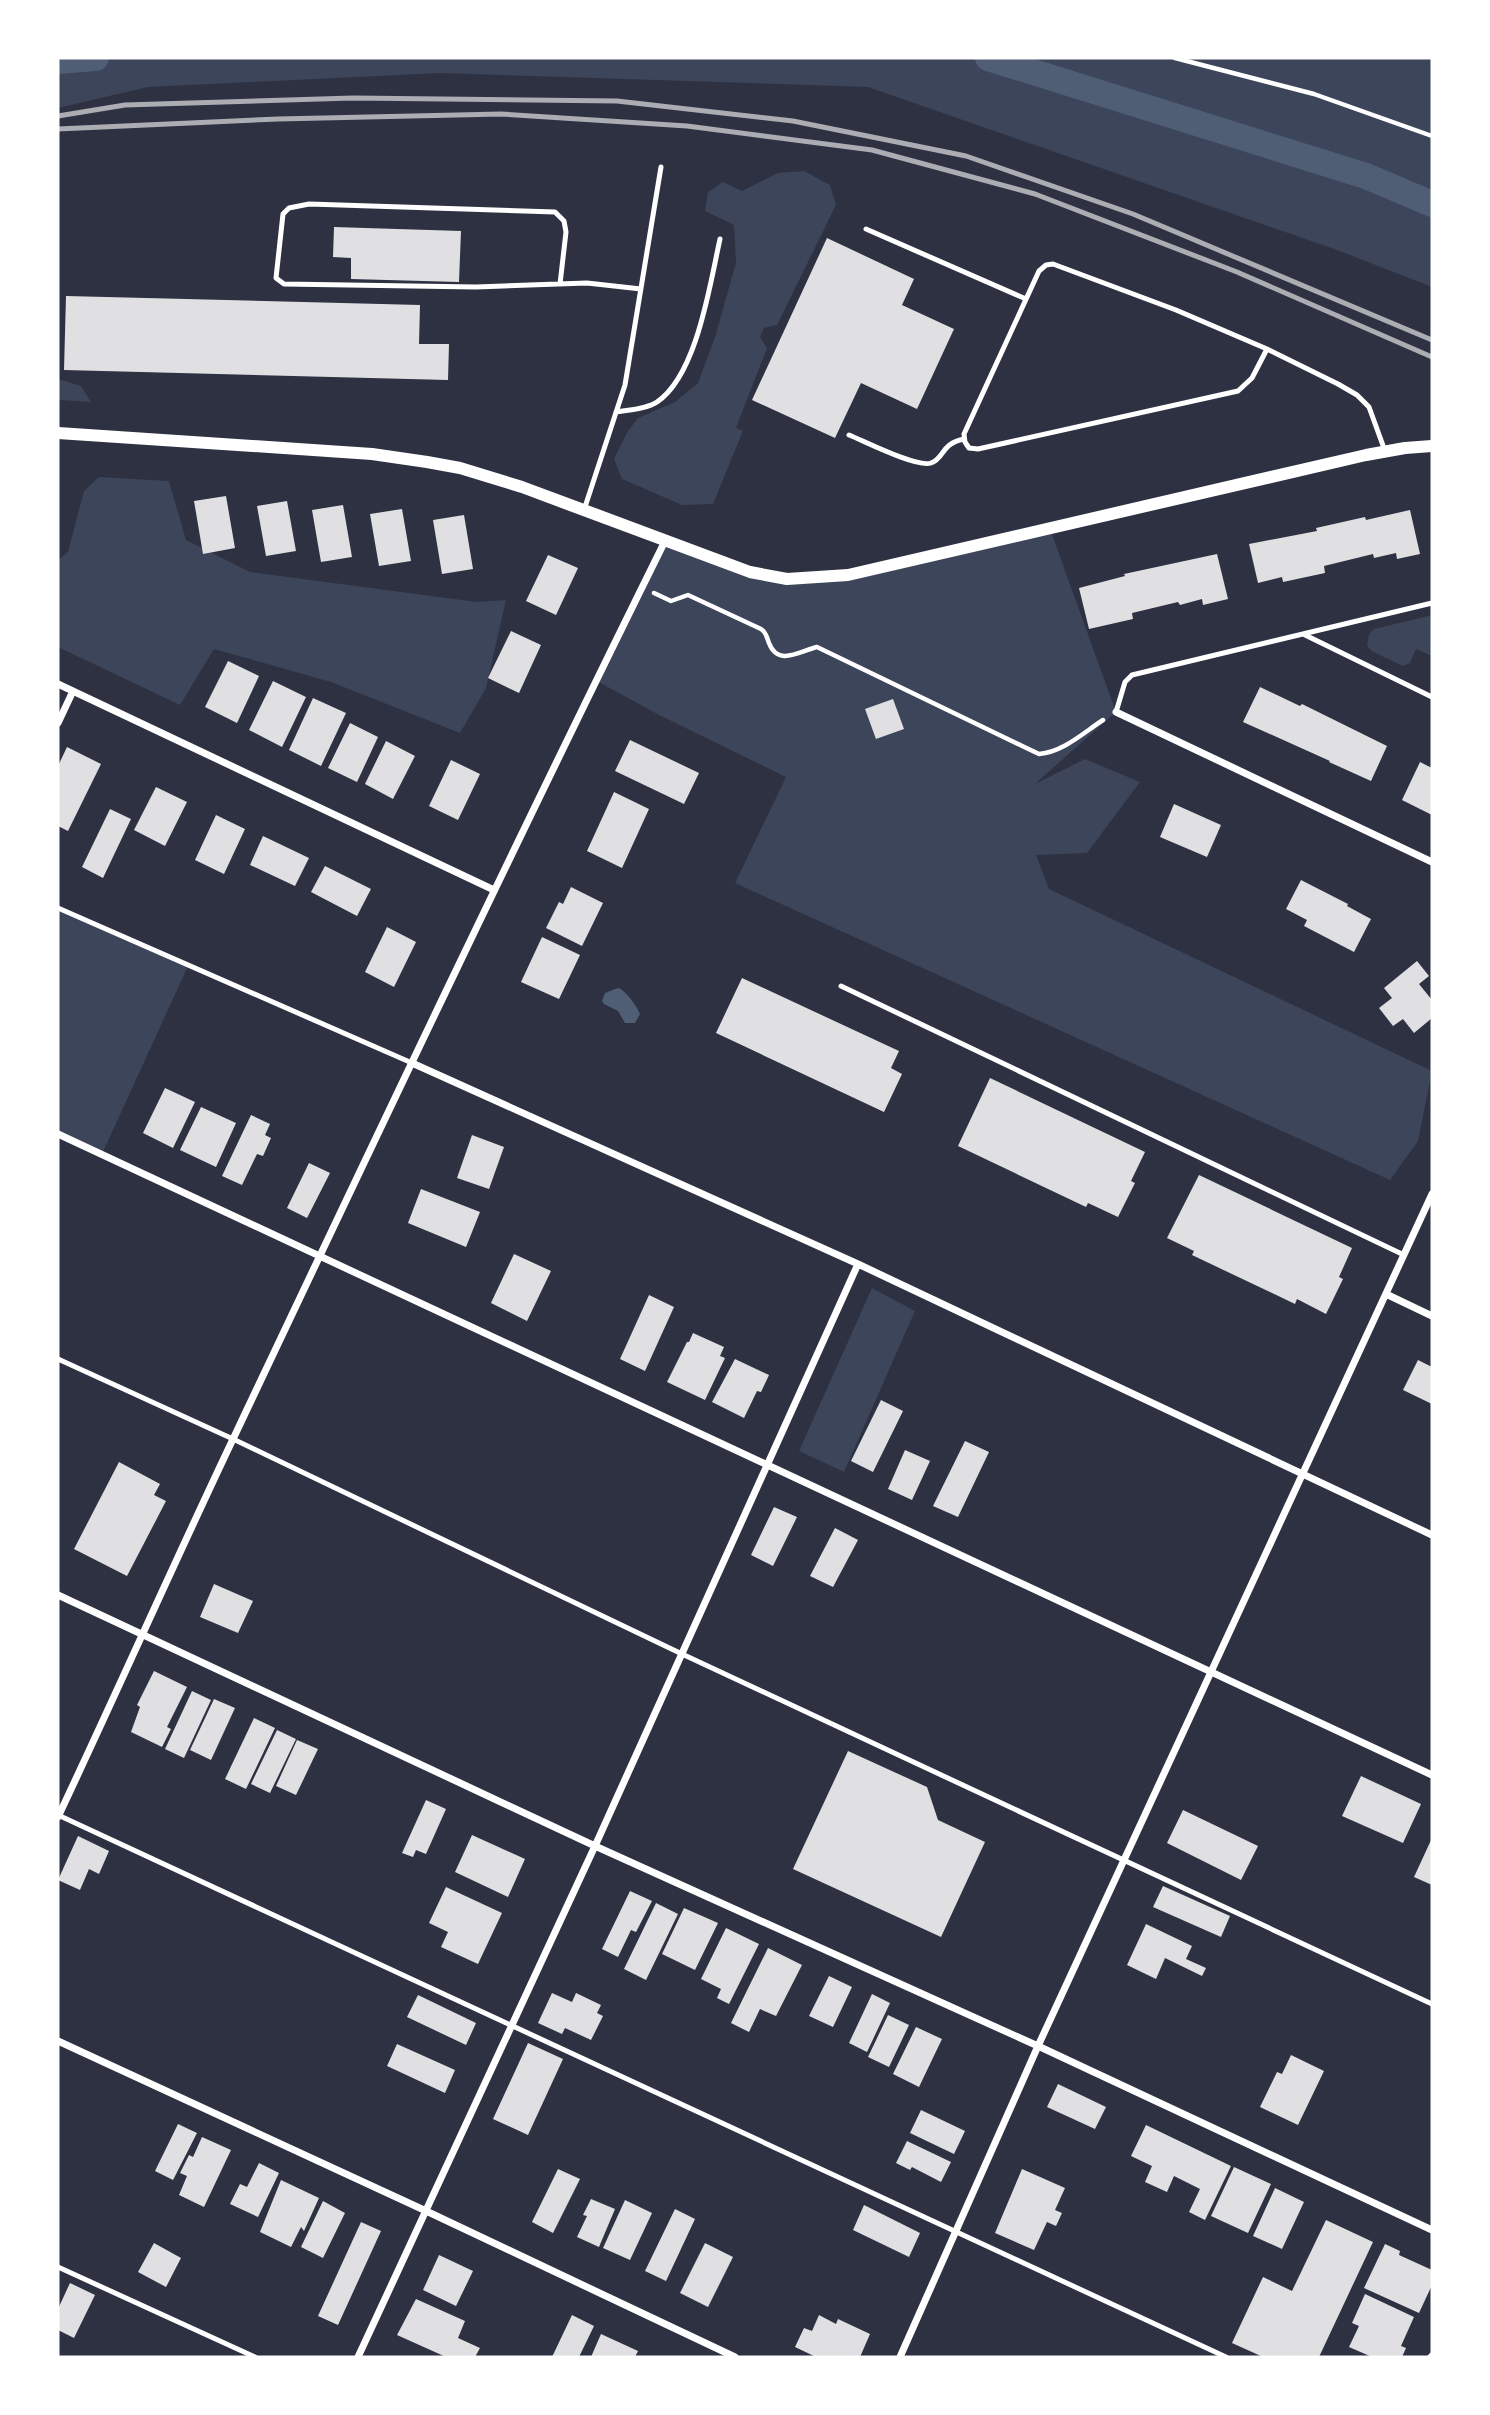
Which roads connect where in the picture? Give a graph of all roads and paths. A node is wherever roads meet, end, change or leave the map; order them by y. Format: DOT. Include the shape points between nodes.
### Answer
graph roads {
  1 [pos="1175,58"];
  2 [pos="1432,136"];
  3 [pos="662,167"];
  4 [pos="866,229"];
  5 [pos="720,239"];
  6 [pos="560,284"];
  7 [pos="641,289"];
  8 [pos="1026,299"];
  9 [pos="1267,349"];
  10 [pos="616,412"];
  11 [pos="58,433"];
  12 [pos="849,435"];
  13 [pos="964,439"];
  14 [pos="1432,446"];
  15 [pos="1385,451"];
  16 [pos="584,510"];
  17 [pos="665,541"];
  18 [pos="642,588"];
  19 [pos="1432,603"];
  20 [pos="1303,634"];
  21 [pos="58,684"];
  22 [pos="73,691"];
  23 [pos="1432,697"];
  24 [pos="1116,712"];
  25 [pos="58,723"];
  26 [pos="1432,862"];
  27 [pos="494,890"];
  28 [pos="58,908"];
  29 [pos="841,986"];
  30 [pos="412,1063"];
  31 [pos="58,1134"];
  32 [pos="1432,1194"];
  33 [pos="321,1255"];
  34 [pos="1404,1255"];
  35 [pos="858,1264"];
  36 [pos="1386,1294"];
  37 [pos="1432,1316"];
  38 [pos="58,1359"];
  39 [pos="233,1439"];
  40 [pos="768,1465"];
  41 [pos="1303,1474"];
  42 [pos="1432,1535"];
  43 [pos="58,1595"];
  44 [pos="144,1635"];
  45 [pos="682,1654"];
  46 [pos="1211,1672"];
  47 [pos="1432,1775"];
  48 [pos="58,1816"];
  49 [pos="595,1846"];
  50 [pos="1124,1861"];
  51 [pos="1432,2004"];
  52 [pos="512,2025"];
  53 [pos="58,2041"];
  54 [pos="1038,2046"];
  55 [pos="424,2210"];
  56 [pos="1432,2230"];
  57 [pos="956,2232"];
  58 [pos="58,2267"];
  59 [pos="1213,2354"];
  60 [pos="255,2357"];
  61 [pos="358,2357"];
  62 [pos="735,2357"];
  63 [pos="900,2357"];
  64 [pos="1226,2357"];
  1 -- 2 [label="path" via="1314,94"];
  3 -- 7 [label="lane"];
  4 -- 8 [label="lane"];
  5 -- 10 [label="lane" via="704,313 681,376 655,404"];
  6 -- 6 [label="lane" via="566,232 564,221 555,212 309,204 283,214 276,278 284,284"];
  6 -- 7 [label="lane"];
  7 -- 10 [label="lane"];
  8 -- 9 [label="lane" via="1039,271 1053,264"];
  8 -- 13 [label="lane"];
  9 -- 13 [label="lane" via="1252,378 1238,391 978,449 970,448"];
  9 -- 15 [label="lane" via="1357,395 1369,407"];
  10 -- 16 [label="lane"];
  11 -- 16 [label="street" via="400,457 486,475"];
  12 -- 13 [label="lane" via="927,465 952,441"];
  14 -- 15 [label="street"];
  15 -- 17 [label="street" via="848,575 770,576"];
  16 -- 17 [label="street"];
  17 -- 18 [label="street"];
  18 -- 24 [label="path" via="671,601 688,595 761,629 780,656 817,647 1039,754 1051,753"];
  18 -- 27 [label="street"];
  19 -- 20 [label="lane"];
  20 -- 23 [label="lane"];
  20 -- 24 [label="lane" via="1132,675 1125,682"];
  21 -- 22 [label="street"];
  22 -- 25 [label="street"];
  22 -- 27 [label="street"];
  24 -- 26 [label="street"];
  27 -- 30 [label="street"];
  28 -- 30 [label="lane"];
  29 -- 34 [label="lane"];
  30 -- 33 [label="street"];
  30 -- 35 [label="street"];
  31 -- 33 [label="street"];
  32 -- 34 [label="street"];
  33 -- 39 [label="street"];
  33 -- 40 [label="street"];
  34 -- 36 [label="street"];
  35 -- 40 [label="street"];
  35 -- 41 [label="street"];
  36 -- 37 [label="street"];
  36 -- 41 [label="street"];
  38 -- 39 [label="lane"];
  39 -- 44 [label="street"];
  39 -- 45 [label="lane"];
  40 -- 45 [label="street"];
  40 -- 46 [label="street"];
  41 -- 42 [label="street"];
  41 -- 46 [label="street"];
  43 -- 44 [label="street"];
  44 -- 48 [label="street"];
  44 -- 49 [label="street"];
  45 -- 49 [label="street"];
  45 -- 50 [label="lane"];
  46 -- 47 [label="street"];
  46 -- 50 [label="street"];
  48 -- 52 [label="lane"];
  49 -- 52 [label="street"];
  49 -- 54 [label="street"];
  50 -- 51 [label="lane"];
  50 -- 54 [label="street"];
  52 -- 55 [label="street"];
  52 -- 57 [label="lane"];
  53 -- 55 [label="street"];
  54 -- 56 [label="street"];
  54 -- 57 [label="street"];
  55 -- 61 [label="street"];
  55 -- 62 [label="street"];
  57 -- 59 [label="lane"];
  57 -- 63 [label="street"];
  58 -- 60 [label="lane"];
  59 -- 64 [label="lane"];
}
